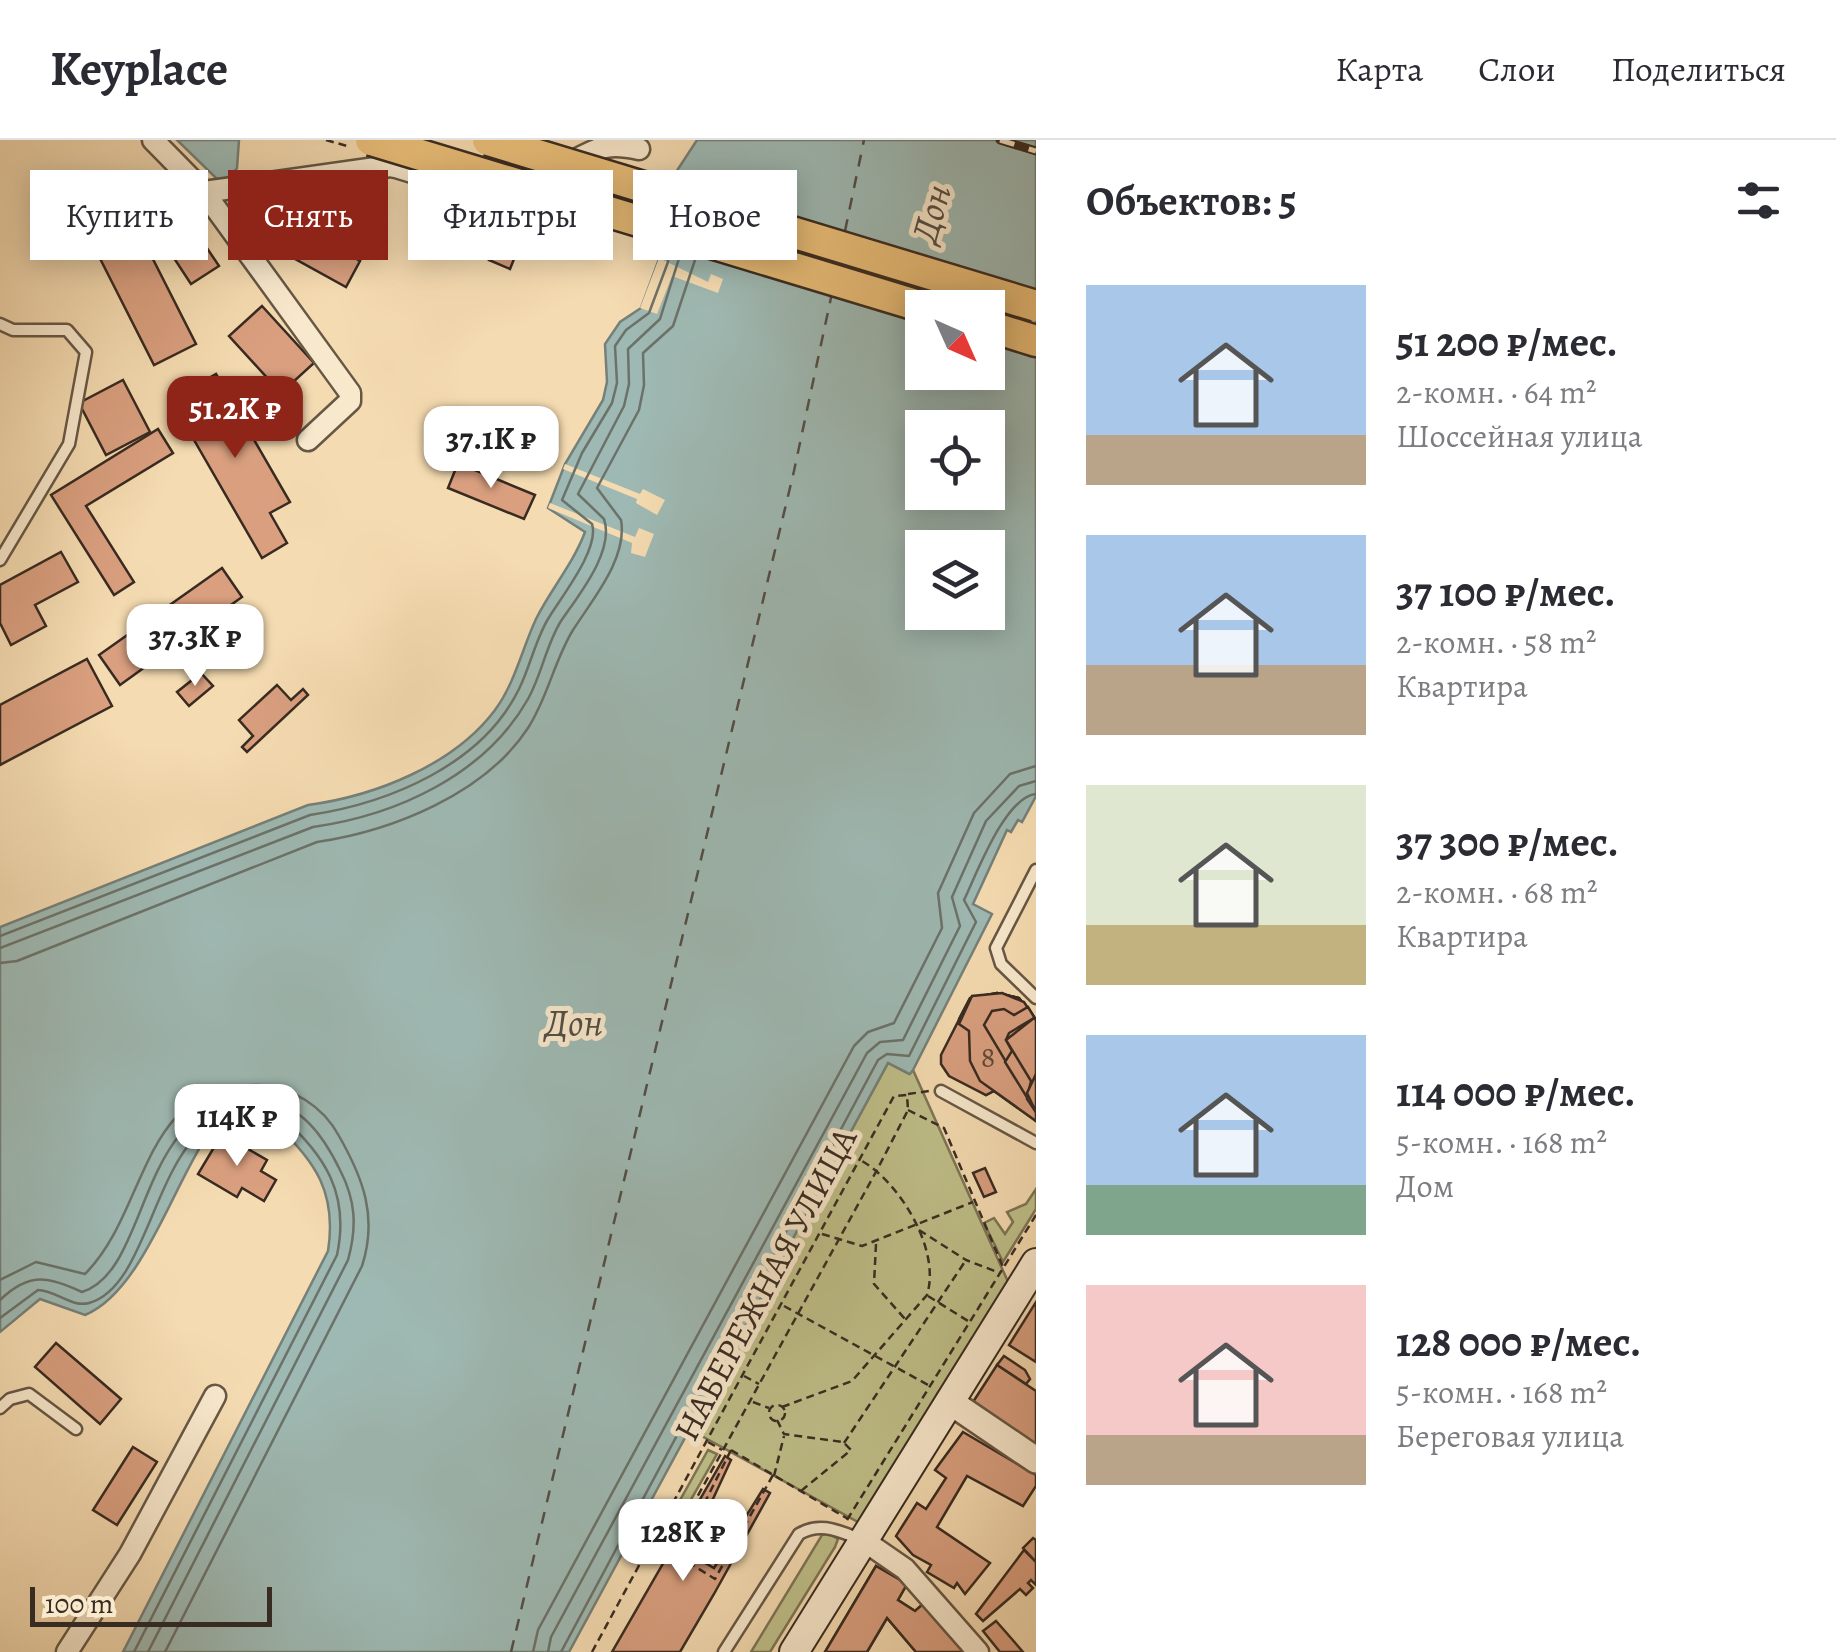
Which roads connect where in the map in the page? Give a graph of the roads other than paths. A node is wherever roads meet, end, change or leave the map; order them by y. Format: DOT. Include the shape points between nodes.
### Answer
graph roads {
  1 [pos="153,140"];
  2 [pos="371,140"];
  3 [pos="488,140"];
  4 [pos="415,148"];
  5 [pos="639,149"];
  6 [pos="390,166"];
  7 [pos="182,170"];
  8 [pos="208,191"];
  9 [pos="208,198"];
  10 [pos="905,301"];
  11 [pos="1036,306"];
  12 [pos="0,324"];
  13 [pos="1005,332"];
  14 [pos="1036,342"];
  15 [pos="308,440"];
  16 [pos="0,560"];
  17 [pos="1036,870"];
  18 [pos="1036,998"];
  19 [pos="941,1091"];
  20 [pos="1036,1143"];
  21 [pos="1036,1263"];
  22 [pos="940,1394"];
  23 [pos="216,1396"];
  24 [pos="0,1408"];
  25 [pos="76,1429"];
  26 [pos="1036,1460"];
  27 [pos="850,1530"];
  28 [pos="67,1652"];
  29 [pos="724,1652"];
  30 [pos="794,1652"];
  31 [pos="978,1652"];
  1 -- 7 [label="street"];
  2 -- 4 [label="main road, bridge"];
  3 -- 11 [label="main road, bridge"];
  4 -- 6 [label="lane"];
  4 -- 10 [label="main road, bridge"];
  5 -- 6 [label="street" via="612,143 559,168 512,166 466,184 440,184 416,170"];
  6 -- 8 [label="street"];
  9 -- 15 [label="street" via="350,393"];
  12 -- 16 [label="lane" via="67,330 86,352 69,444"];
  13 -- 14 [label="main road"];
  17 -- 18 [label="lane" via="996,948 1001,964"];
  19 -- 20 [label="lane"];
  21 -- 22 [label="main road"];
  22 -- 26 [label="street"];
  22 -- 27 [label="main road"];
  23 -- 28 [label="street" via="130,1554"];
  24 -- 25 [label="lane" via="29,1394"];
  27 -- 29 [label="lane" via="811,1527 798,1534"];
  27 -- 30 [label="main road"];
  27 -- 31 [label="street" via="904,1569"];
}
